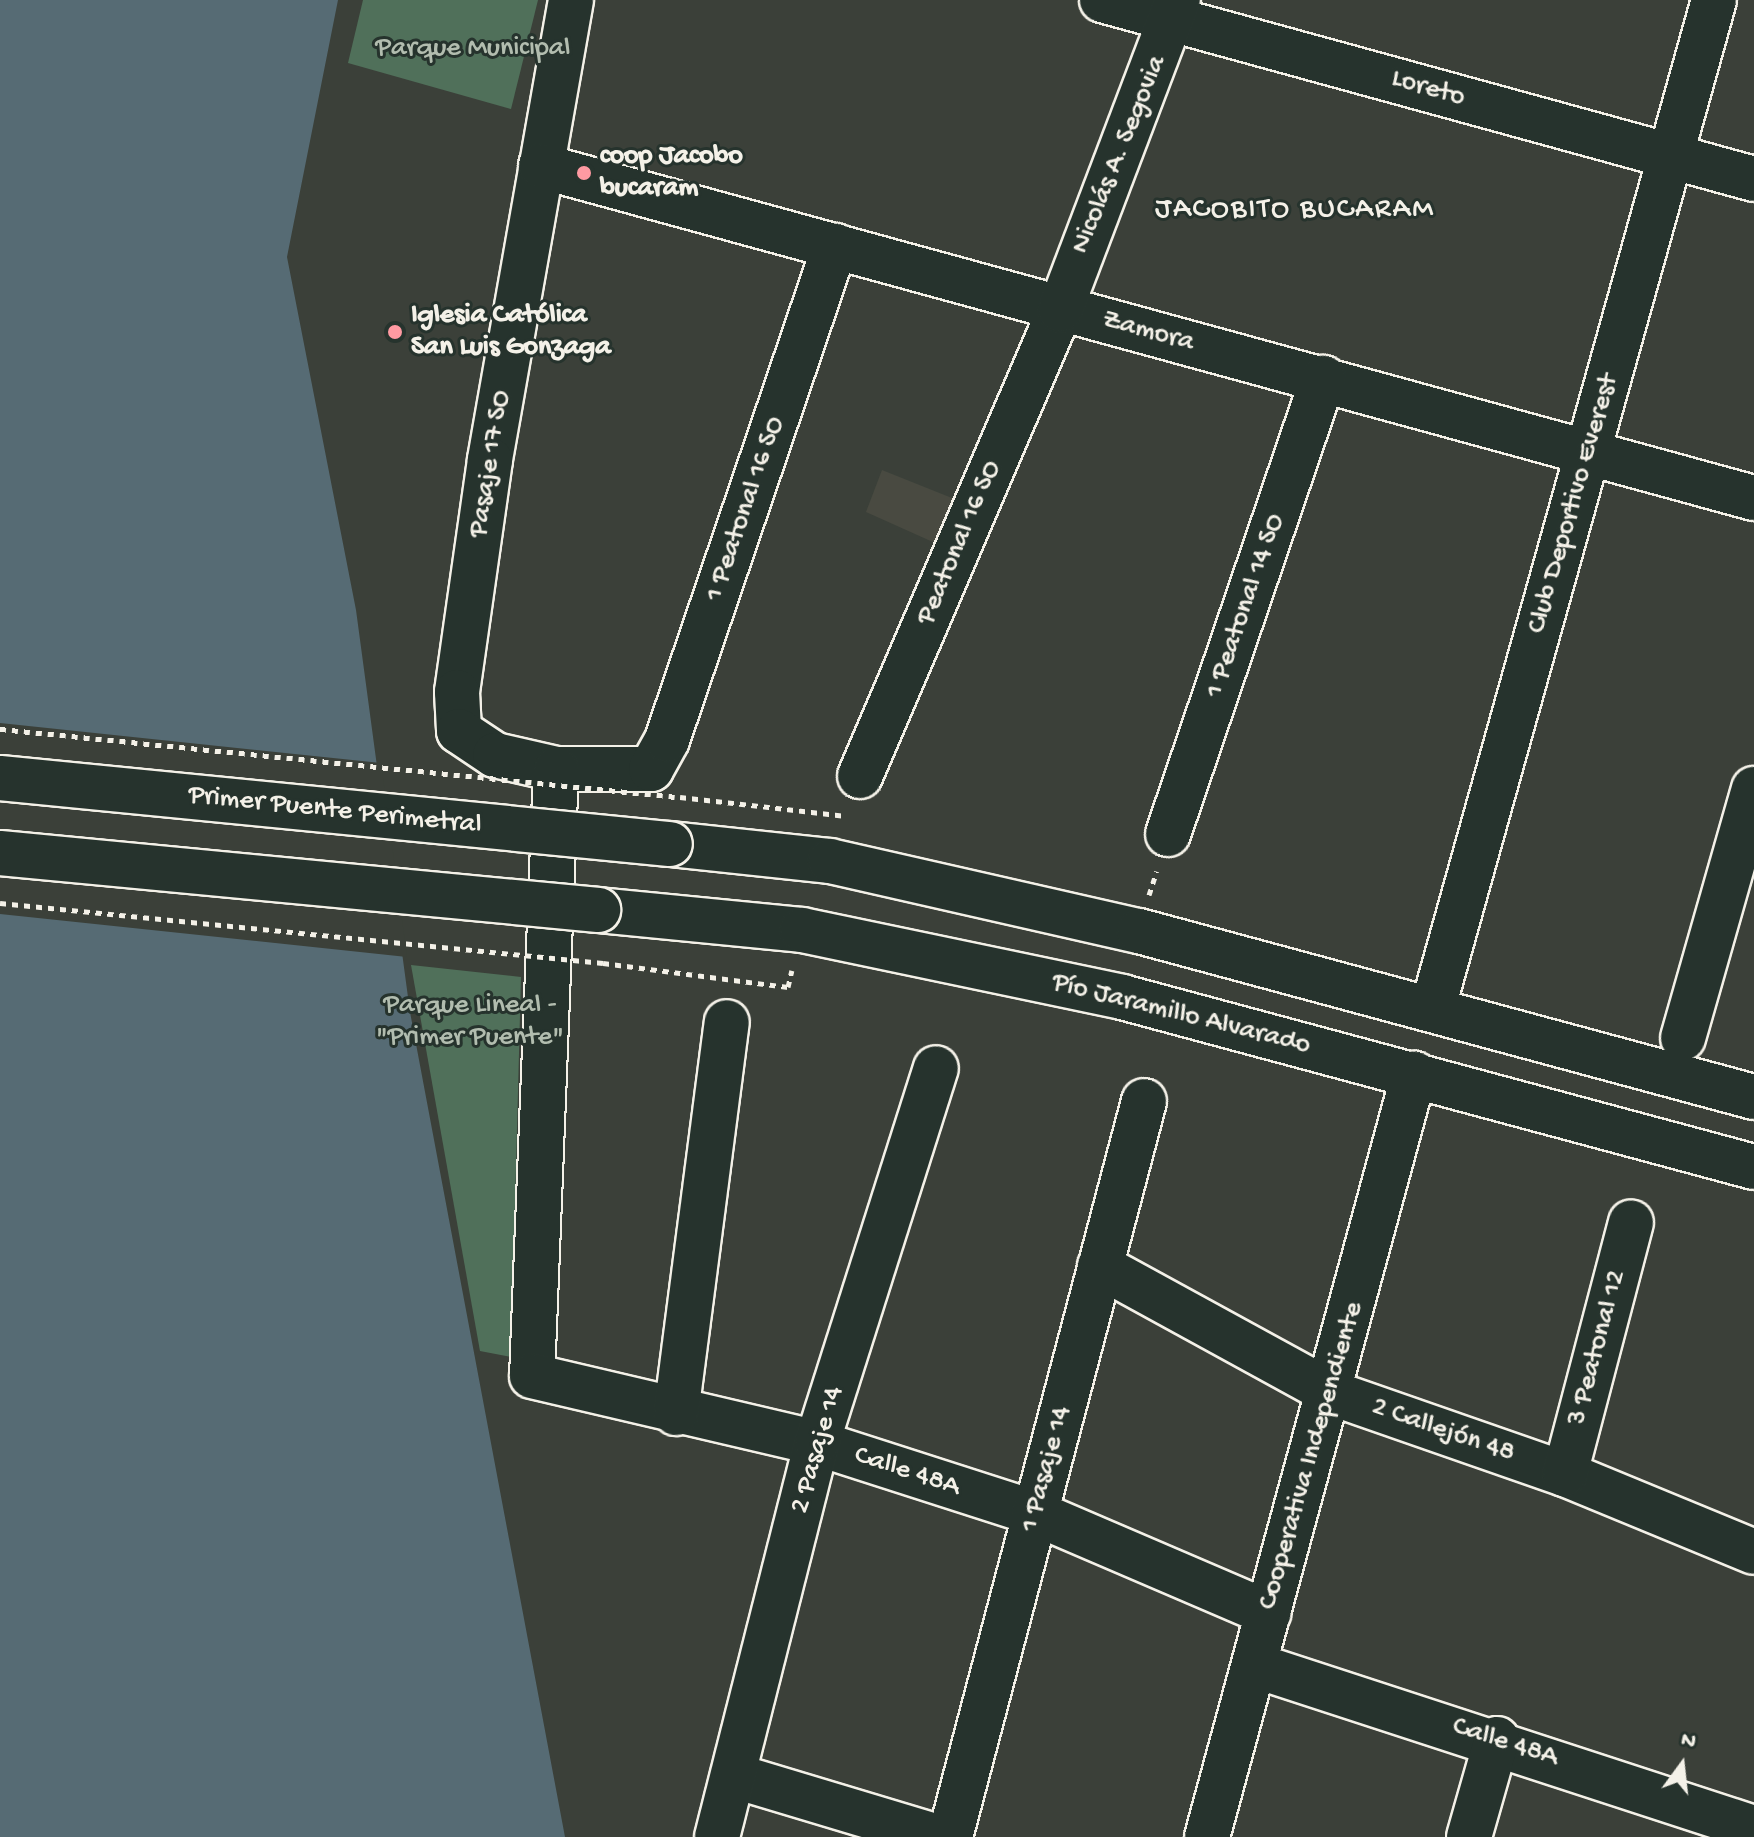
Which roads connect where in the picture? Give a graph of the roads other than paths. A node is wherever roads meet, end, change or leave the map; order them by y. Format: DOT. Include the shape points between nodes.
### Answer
graph roads {
  1 [pos="571,0"];
  2 [pos="1102,0"];
  3 [pos="1714,0"];
  4 [pos="1176,9"];
  5 [pos="1671,157"];
  6 [pos="541,166"];
  7 [pos="1754,179"];
  8 [pos="835,246"];
  9 [pos="1060,310"];
  10 [pos="1323,378"];
  11 [pos="1587,457"];
  12 [pos="1754,498"];
  13 [pos="556,769"];
  14 [pos="0,778"];
  15 [pos="664,783"];
  16 [pos="1754,789"];
  17 [pos="853,796"];
  18 [pos="1168,834"];
  19 [pos="0,853"];
  20 [pos="1433,1007"];
  21 [pos="727,1022"];
  22 [pos="1683,1038"];
  23 [pos="936,1068"];
  24 [pos="1414,1074"];
  25 [pos="1754,1097"];
  26 [pos="1144,1101"];
  27 [pos="1754,1167"];
  28 [pos="1631,1222"];
  29 [pos="1100,1266"];
  30 [pos="1332,1393"];
  31 [pos="676,1413"];
  32 [pos="817,1443"];
  33 [pos="1565,1474"];
  34 [pos="1035,1513"];
  35 [pos="1754,1552"];
  36 [pos="1268,1613"];
  37 [pos="1254,1665"];
  38 [pos="1497,1739"];
  39 [pos="735,1776"];
  40 [pos="1754,1828"];
  41 [pos="717,1837"];
  42 [pos="938,1837"];
  43 [pos="950,1837"];
  44 [pos="1207,1837"];
  45 [pos="1469,1837"];
  1 -- 6 [label="main road, Pasaje 17 SO"];
  2 -- 4 [label="main road, Loreto"];
  3 -- 5 [label="main road, Club Deportivo Everest"];
  4 -- 5 [label="main road, Loreto"];
  4 -- 9 [label="main road, Nicolás A. Segovia"];
  5 -- 7 [label="main road, Loreto"];
  5 -- 11 [label="main road, Club Deportivo Everest"];
  6 -- 8 [label="main road, Zamora"];
  6 -- 13 [label="main road, Pasaje 17 SO" via="457,692 459,731 495,755"];
  8 -- 9 [label="main road, Zamora"];
  8 -- 15 [label="main road, 1 Peatonal 16 SO" via="667,740"];
  9 -- 10 [label="main road, Zamora"];
  9 -- 17 [label="main road, Peatonal 16 SO"];
  10 -- 11 [label="main road, Zamora"];
  10 -- 18 [label="main road, 1 Peatonal 14 SO"];
  11 -- 12 [label="main road, Zamora"];
  11 -- 20 [label="main road, Club Deportivo Everest"];
  13 -- 15 [label="main road, Pasaje 17 SO"];
  13 -- 31 [label="main road, Calle 48A" via="532,1376"];
  14 -- 20 [label="main road, Primer Puente Perimetral, bridge" via="830,861 1139,931"];
  16 -- 22 [label="main road"];
  19 -- 24 [label="main road, Pío Jaramillo Alvarado, bridge" via="802,930 1122,997"];
  20 -- 25 [label="main road"];
  21 -- 31 [label="main road"];
  23 -- 32 [label="main road, 2 Pasaje 14"];
  24 -- 27 [label="main road, Pío Jaramillo Alvarado"];
  24 -- 30 [label="main road, Cooperativa Independiente"];
  26 -- 29 [label="main road, 1 Pasaje 14"];
  28 -- 33 [label="main road, 3 Peatonal 12"];
  29 -- 30 [label="main road, 2 Callejón 48"];
  29 -- 34 [label="main road, 1 Pasaje 14"];
  30 -- 33 [label="main road, 2 Callejón 48"];
  30 -- 36 [label="main road, Cooperativa Independiente"];
  31 -- 32 [label="main road, Calle 48A"];
  32 -- 34 [label="main road, Calle 48A"];
  32 -- 39 [label="main road, 2 Pasaje 14"];
  33 -- 35 [label="main road, 2 Callejón 48"];
  34 -- 36 [label="main road, Calle 48A"];
  34 -- 43 [label="main road, 1 Pasaje 14"];
  36 -- 37 [label="main road, Cooperativa Independiente"];
  37 -- 38 [label="main road, Calle 48A"];
  37 -- 44 [label="main road, Cooperativa Independiente"];
  38 -- 40 [label="main road, Calle 48A"];
  38 -- 45 [label="main road"];
  39 -- 41 [label="main road, 2 Pasaje 14"];
  39 -- 42 [label="main road"];
}
